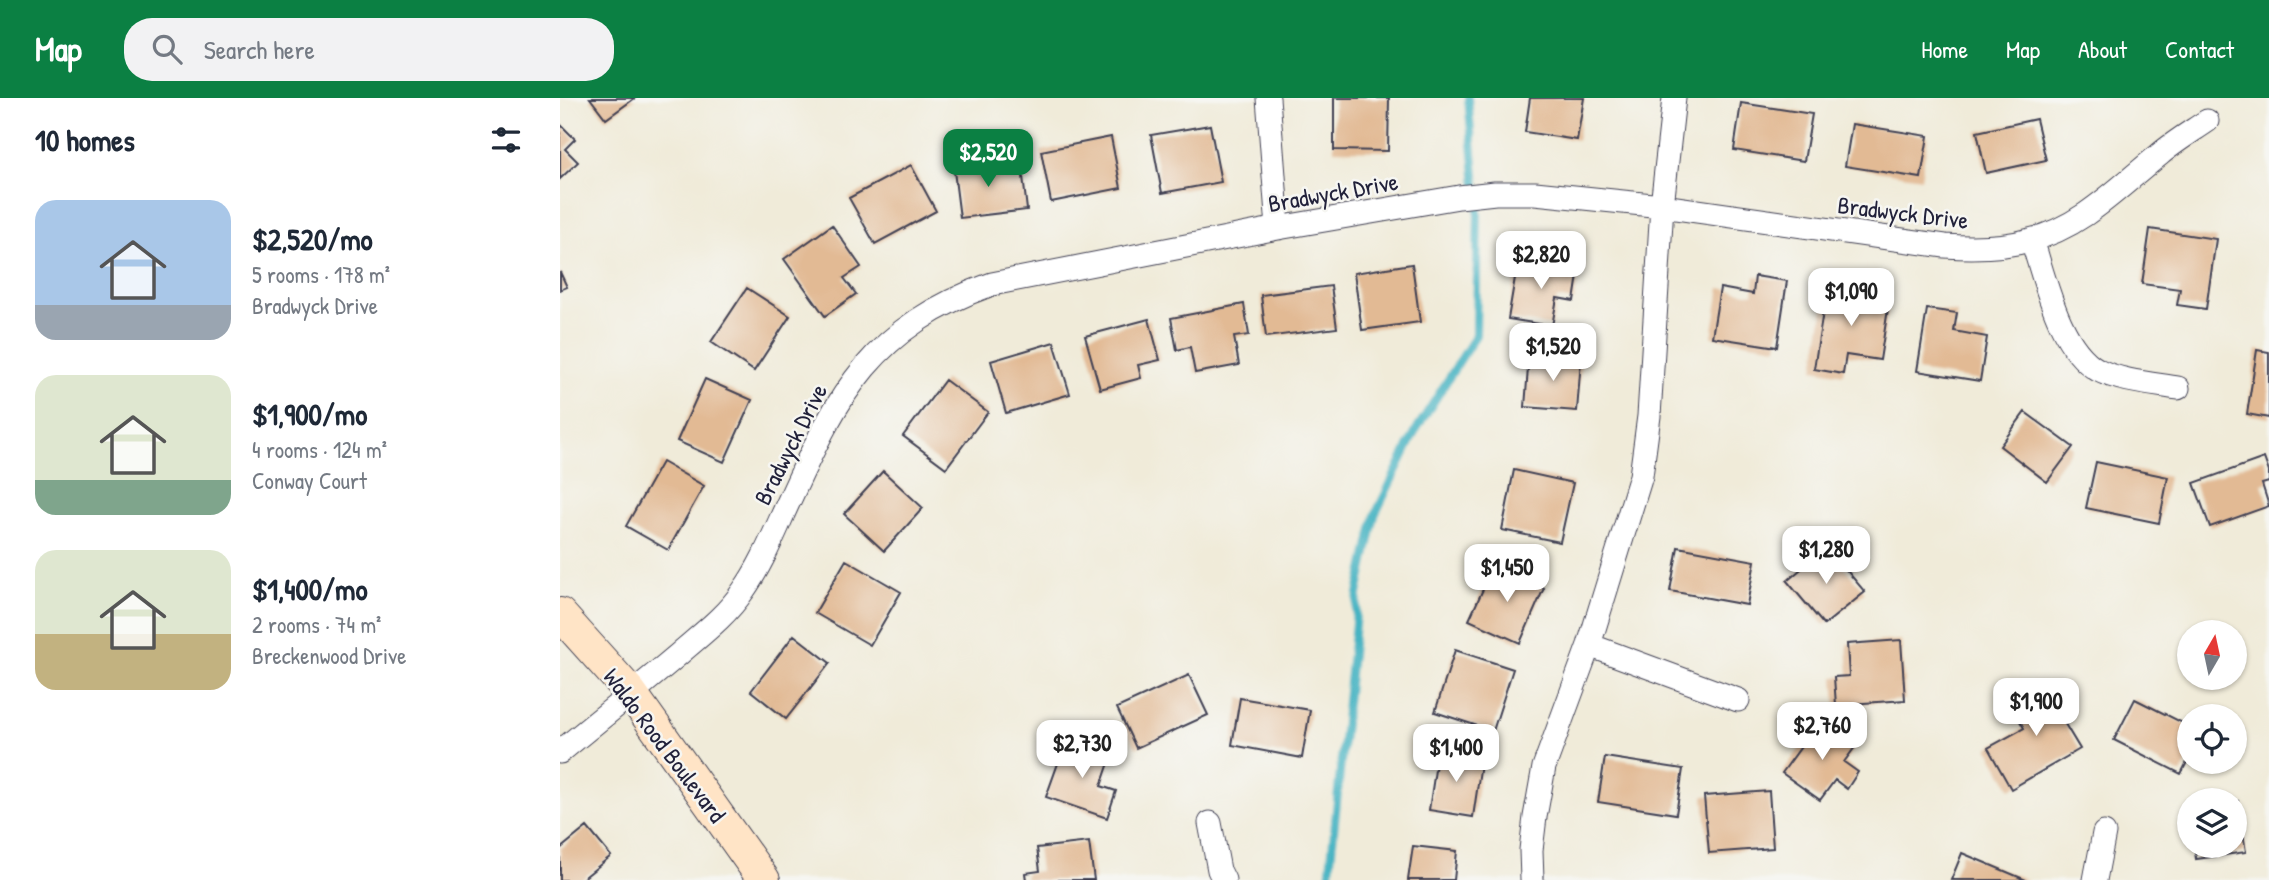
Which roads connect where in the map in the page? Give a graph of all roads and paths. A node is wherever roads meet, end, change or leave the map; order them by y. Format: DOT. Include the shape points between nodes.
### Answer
graph roads {
  1 [pos="1268,98"];
  2 [pos="1674,98"];
  3 [pos="2207,121"];
  4 [pos="1662,206"];
  5 [pos="1278,228"];
  6 [pos="2032,240"];
  7 [pos="2178,388"];
  8 [pos="560,614"];
  9 [pos="1589,645"];
  10 [pos="631,693"];
  11 [pos="1738,700"];
  12 [pos="560,752"];
  13 [pos="1210,823"];
  14 [pos="2104,833"];
  15 [pos="764,880"];
  16 [pos="1224,880"];
  17 [pos="1532,880"];
  18 [pos="2095,880"];
  1 -- 5 [label="street"];
  2 -- 4 [label="street"];
  3 -- 6 [label="street, Bradwyck Drive" via="2075,222"];
  4 -- 5 [label="street, Bradwyck Drive" via="1495,193"];
  4 -- 6 [label="street, Bradwyck Drive" via="1945,246 1984,248"];
  4 -- 9 [label="street" via="1641,476"];
  5 -- 10 [label="street, Bradwyck Drive" via="992,284 963,294 913,323 869,361 835,407 758,568 742,592 713,624"];
  6 -- 7 [label="street" via="2059,319 2080,356 2098,370"];
  8 -- 10 [label="street, Waldo Rood Boulevard"];
  9 -- 11 [label="street"];
  9 -- 17 [label="street" via="1544,767 1531,850"];
  10 -- 12 [label="street, Bradwyck Drive"];
  10 -- 15 [label="street, Waldo Rood Boulevard"];
  13 -- 16 [label="street"];
  14 -- 18 [label="street"];
}
